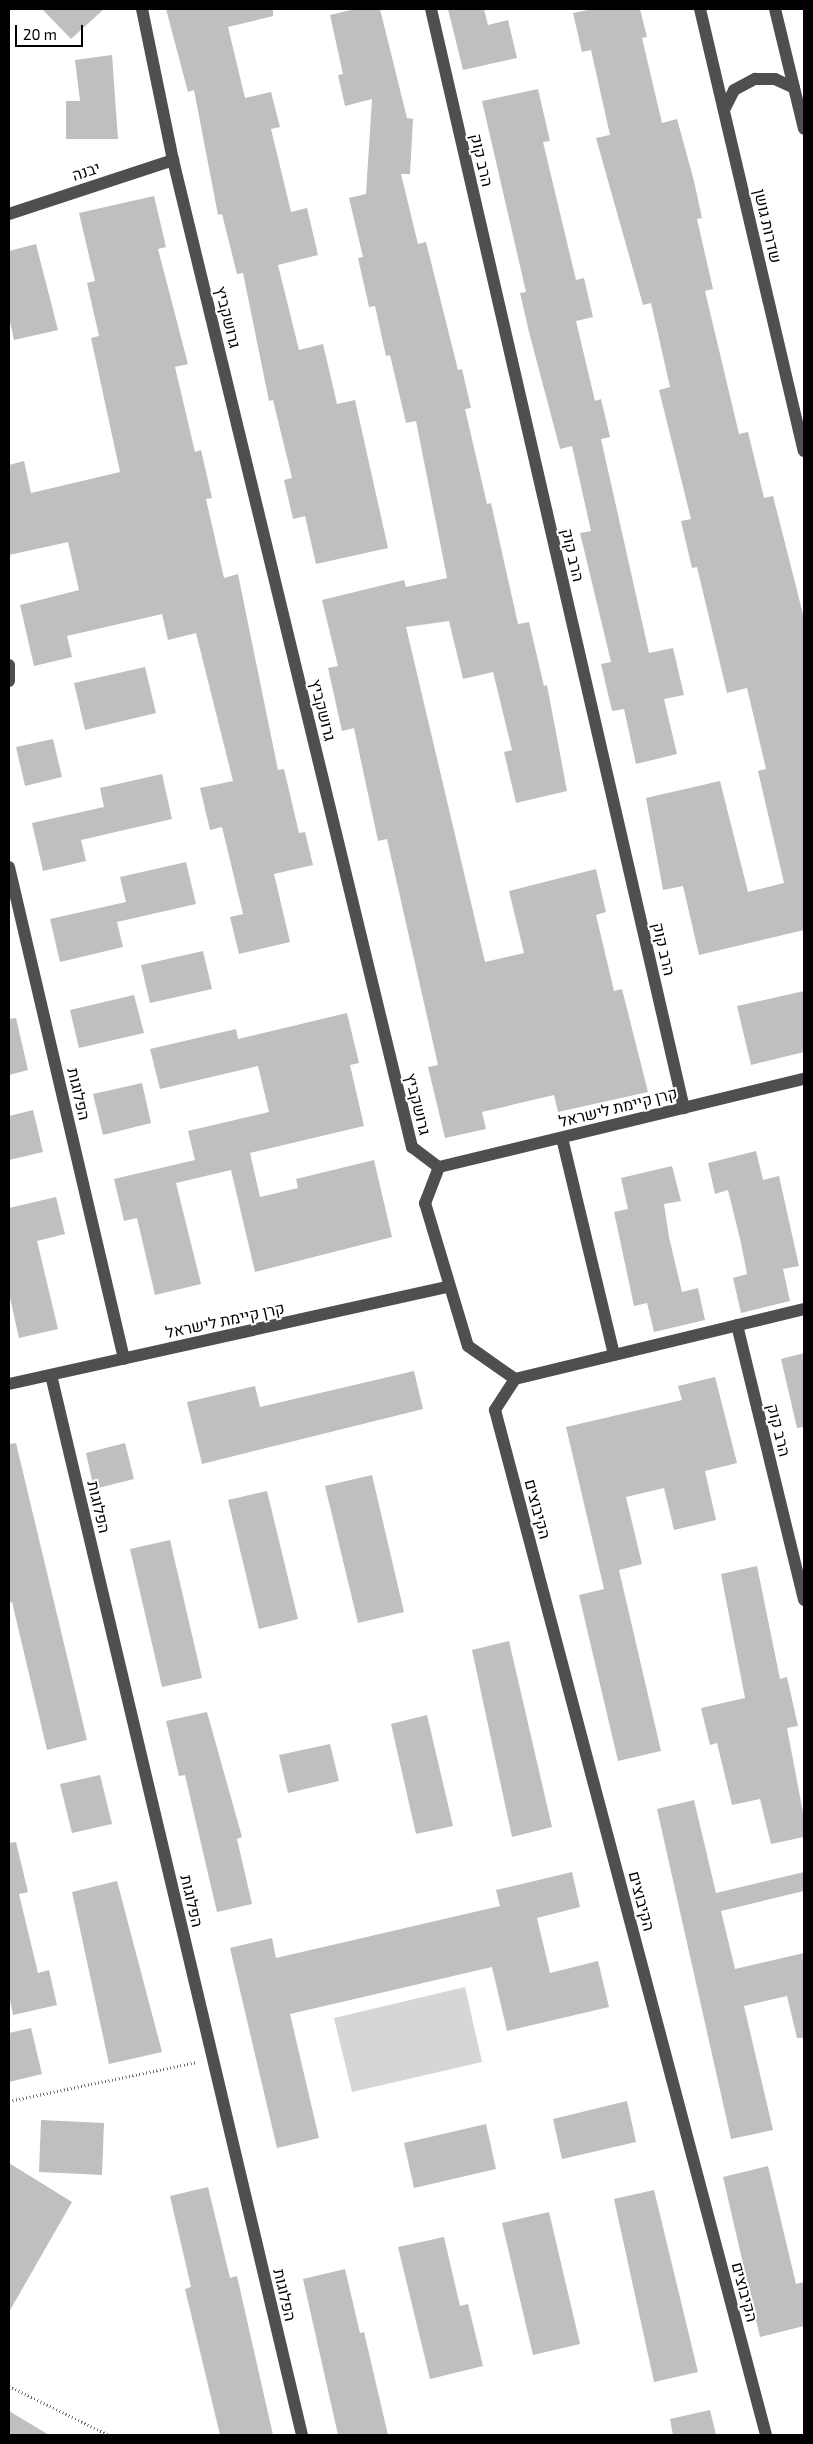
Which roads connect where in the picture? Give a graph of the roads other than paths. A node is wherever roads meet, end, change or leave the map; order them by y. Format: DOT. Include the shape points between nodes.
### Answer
graph roads {
  1 [pos="142,9"];
  2 [pos="431,9"];
  3 [pos="700,9"];
  4 [pos="776,9"];
  5 [pos="794,88"];
  6 [pos="724,110"];
  7 [pos="804,129"];
  8 [pos="173,160"];
  9 [pos="9,214"];
  10 [pos="804,451"];
  11 [pos="9,665"];
  12 [pos="9,681"];
  13 [pos="9,866"];
  14 [pos="804,1079"];
  15 [pos="684,1108"];
  16 [pos="562,1138"];
  17 [pos="439,1167"];
  18 [pos="448,1287"];
  19 [pos="804,1309"];
  20 [pos="737,1325"];
  21 [pos="614,1355"];
  22 [pos="124,1359"];
  23 [pos="51,1375"];
  24 [pos="515,1379"];
  25 [pos="9,1384"];
  26 [pos="804,1600"];
  27 [pos="302,2435"];
  28 [pos="766,2435"];
  1 -- 8 [label="street, גרושקביץ"];
  2 -- 15 [label="street, הרב קוק"];
  3 -- 6 [label="street, שדרות גושן"];
  4 -- 5 [label="street"];
  5 -- 6 [label="street" via="775,78 755,79 734,90"];
  5 -- 7 [label="street"];
  6 -- 10 [label="street, שדרות גושן"];
  8 -- 9 [label="street, יבנה"];
  8 -- 17 [label="street, גרושקביץ" via="412,1147"];
  11 -- 12 [label="street"];
  13 -- 22 [label="street, הפלוגות"];
  14 -- 15 [label="street, קרן קיימת לישראל"];
  15 -- 16 [label="street, קרן קיימת לישראל"];
  16 -- 17 [label="street, קרן קיימת לישראל"];
  16 -- 21 [label="street"];
  17 -- 18 [label="street" via="425,1203"];
  18 -- 22 [label="street, קרן קיימת לישראל"];
  18 -- 24 [label="street" via="468,1346"];
  19 -- 20 [label="street"];
  20 -- 21 [label="street"];
  20 -- 26 [label="street, הרב קוק"];
  21 -- 24 [label="street"];
  22 -- 23 [label="street, קרן קיימת לישראל"];
  23 -- 25 [label="street, קרן קיימת לישראל"];
  23 -- 27 [label="street, הפלוגות"];
  24 -- 28 [label="street, הקיבוצים" via="495,1410"];
}
